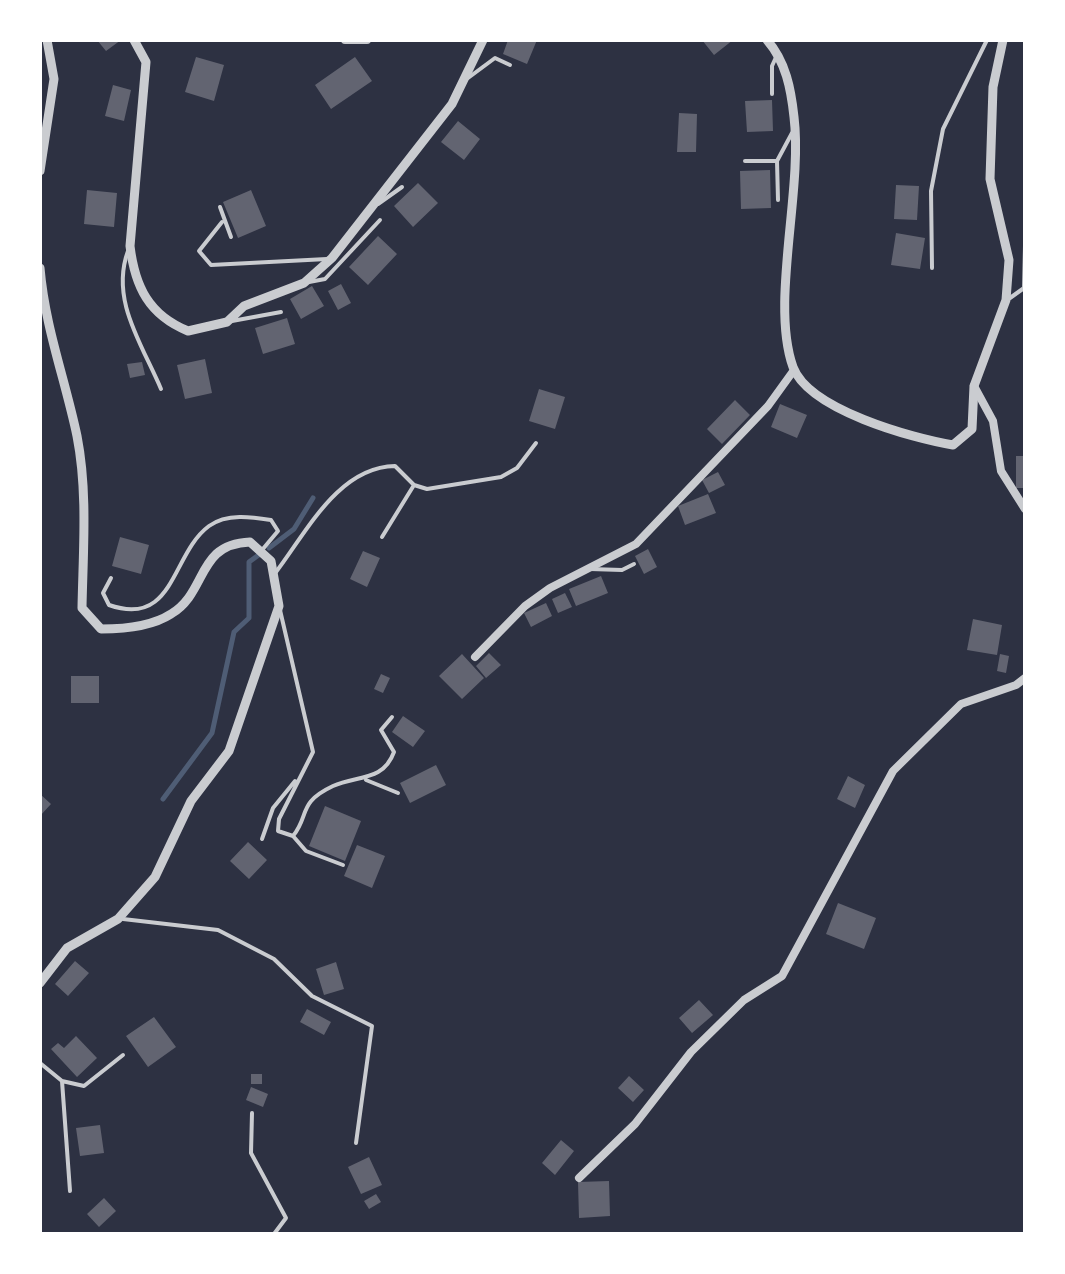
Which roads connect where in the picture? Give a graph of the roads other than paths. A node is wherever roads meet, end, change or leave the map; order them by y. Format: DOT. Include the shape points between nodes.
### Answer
graph roads {
  1 [pos="47,40"];
  2 [pos="134,40"];
  3 [pos="345,40"];
  4 [pos="367,40"];
  5 [pos="483,40"];
  6 [pos="767,40"];
  7 [pos="987,40"];
  8 [pos="1003,40"];
  9 [pos="778,53"];
  10 [pos="510,65"];
  11 [pos="463,82"];
  12 [pos="772,94"];
  13 [pos="796,130"];
  14 [pos="777,161"];
  15 [pos="746,162"];
  16 [pos="40,170"];
  17 [pos="402,187"];
  18 [pos="778,200"];
  19 [pos="373,204"];
  20 [pos="220,208"];
  21 [pos="380,220"];
  22 [pos="222,222"];
  23 [pos="231,237"];
  24 [pos="130,246"];
  25 [pos="1025,246"];
  26 [pos="332,258"];
  27 [pos="40,268"];
  28 [pos="932,268"];
  29 [pos="304,282"];
  30 [pos="1006,300"];
  31 [pos="282,312"];
  32 [pos="227,322"];
  33 [pos="794,370"];
  34 [pos="974,386"];
  35 [pos="161,388"];
  36 [pos="536,443"];
  37 [pos="414,486"];
  38 [pos="1025,509"];
  39 [pos="382,537"];
  40 [pos="262,550"];
  41 [pos="634,564"];
  42 [pos="588,569"];
  43 [pos="276,572"];
  44 [pos="112,578"];
  45 [pos="278,606"];
  46 [pos="474,657"];
  47 [pos="1025,678"];
  48 [pos="392,717"];
  49 [pos="302,773"];
  50 [pos="365,779"];
  51 [pos="398,794"];
  52 [pos="293,836"];
  53 [pos="262,839"];
  54 [pos="343,865"];
  55 [pos="118,918"];
  56 [pos="40,983"];
  57 [pos="123,1054"];
  58 [pos="40,1063"];
  59 [pos="62,1081"];
  60 [pos="252,1113"];
  61 [pos="356,1143"];
  62 [pos="578,1178"];
  63 [pos="70,1191"];
  64 [pos="274,1234"];
  1 -- 16 [label="street" via="54,79"];
  2 -- 24 [label="street" via="146,62"];
  3 -- 4 [label="street"];
  5 -- 11 [label="street"];
  6 -- 9 [label="street"];
  7 -- 28 [label="lane" via="943,130 931,191"];
  8 -- 30 [label="street" via="992,86 990,179 1009,260"];
  9 -- 12 [label="lane"];
  9 -- 13 [label="street"];
  10 -- 11 [label="lane" via="496,58"];
  11 -- 19 [label="street"];
  13 -- 14 [label="lane"];
  13 -- 33 [label="street" via="785,324"];
  14 -- 15 [label="lane"];
  14 -- 18 [label="lane"];
  17 -- 19 [label="lane"];
  19 -- 26 [label="street"];
  20 -- 22 [label="lane"];
  21 -- 29 [label="lane" via="324,280"];
  22 -- 23 [label="lane"];
  22 -- 26 [label="lane" via="200,251 211,265"];
  24 -- 32 [label="street" via="133,276 166,322 188,331"];
  24 -- 35 [label="lane" via="120,272 126,312"];
  25 -- 30 [label="lane" via="1024,288"];
  26 -- 29 [label="street"];
  27 -- 40 [label="street" via="44,318 78,439 82,608 89,618 100,629 120,629 173,614 210,556 236,542"];
  29 -- 32 [label="street" via="244,306"];
  30 -- 34 [label="street"];
  31 -- 32 [label="lane"];
  33 -- 34 [label="street" via="835,406 914,438 953,445 972,429"];
  33 -- 42 [label="street" via="636,544"];
  34 -- 38 [label="street" via="993,421 1000,471"];
  36 -- 37 [label="lane" via="501,478"];
  37 -- 39 [label="lane"];
  37 -- 43 [label="lane" via="406,472 382,466 332,494"];
  40 -- 43 [label="street"];
  40 -- 44 [label="lane" via="278,531 271,520 241,516 210,526 166,592 149,605 128,612 108,605 103,593"];
  41 -- 42 [label="lane"];
  42 -- 46 [label="street" via="525,606"];
  43 -- 45 [label="street"];
  45 -- 49 [label="lane" via="312,752"];
  45 -- 55 [label="street" via="229,751 191,801 155,877"];
  47 -- 62 [label="street" via="962,704 893,772 782,976 744,1000 691,1052 634,1124"];
  48 -- 50 [label="lane" via="381,730 394,752 390,762"];
  49 -- 52 [label="lane" via="279,819 278,831"];
  49 -- 53 [label="lane" via="273,808"];
  50 -- 51 [label="lane"];
  50 -- 52 [label="lane" via="310,800"];
  52 -- 54 [label="lane" via="306,851"];
  55 -- 56 [label="street" via="67,948"];
  55 -- 61 [label="lane" via="218,930 274,959 312,996 372,1026"];
  57 -- 59 [label="lane" via="84,1086"];
  58 -- 59 [label="lane"];
  59 -- 63 [label="lane"];
  60 -- 64 [label="lane" via="250,1153 286,1218"];
}
